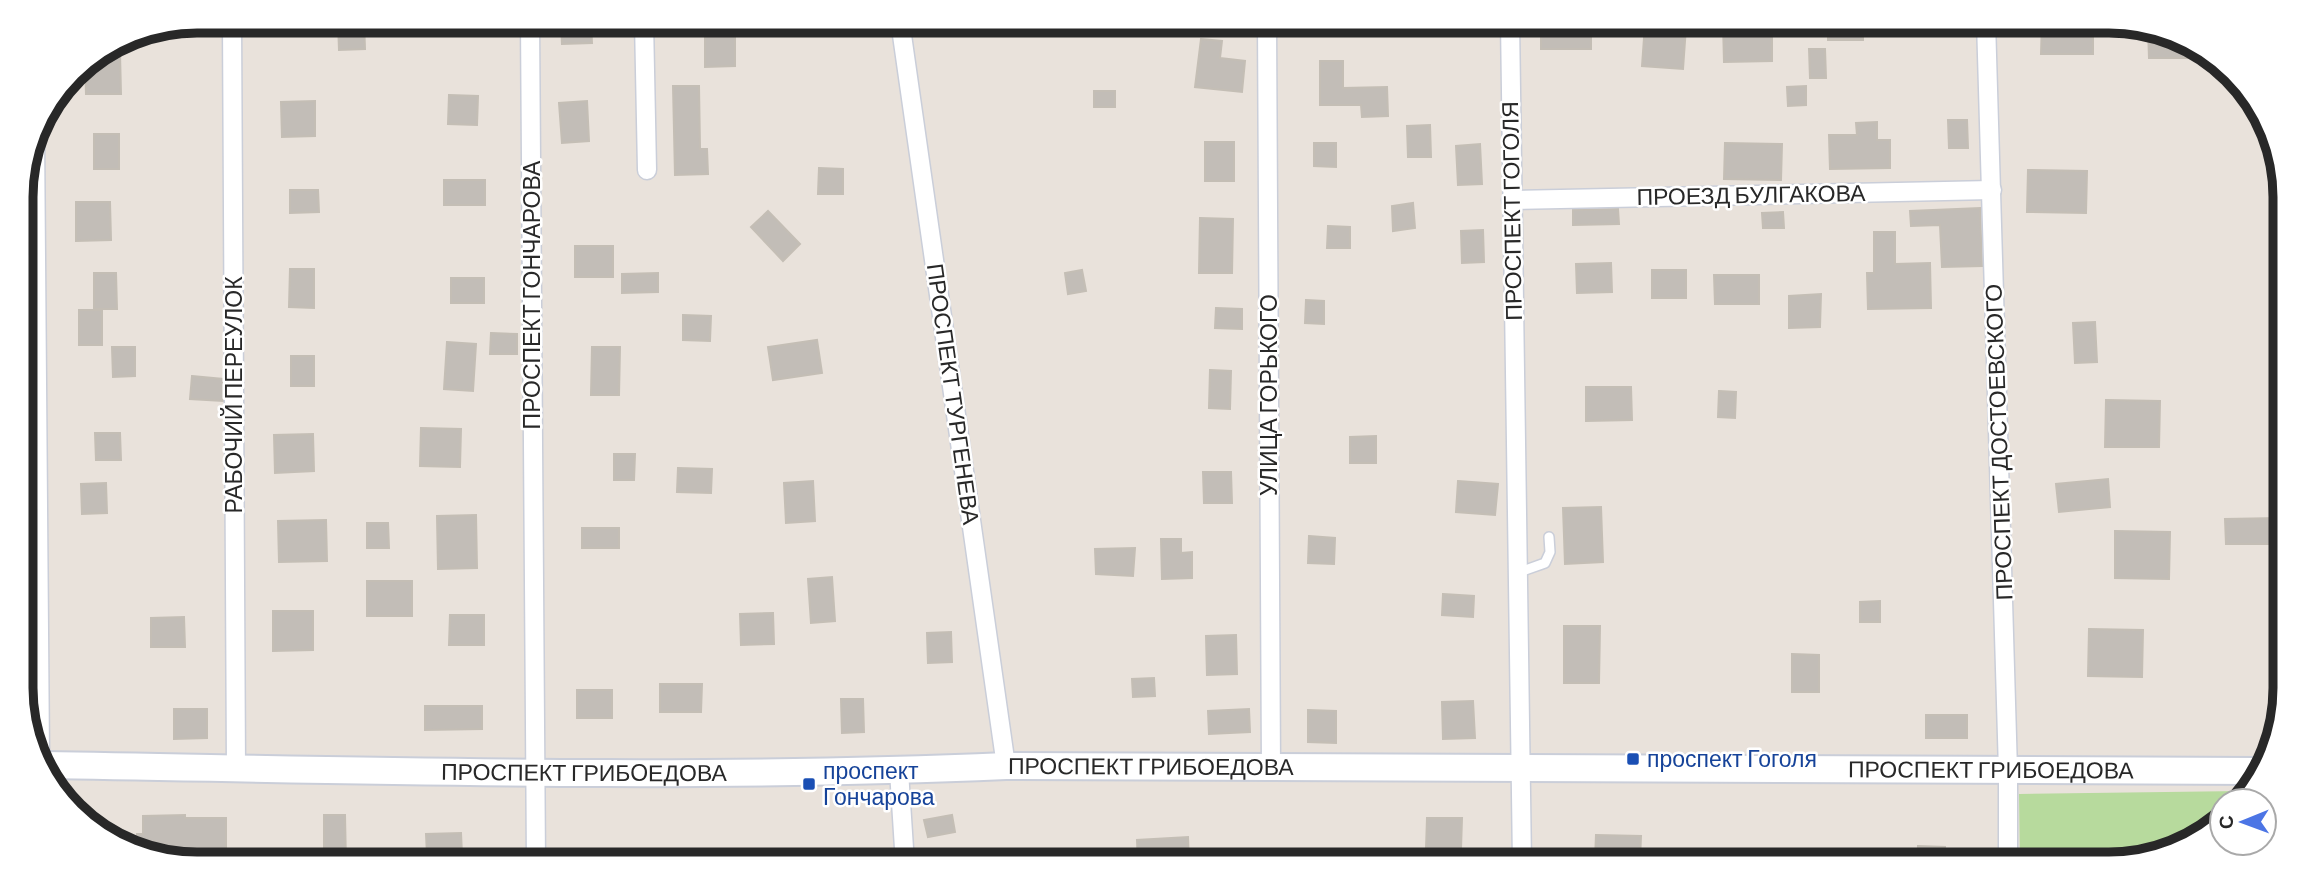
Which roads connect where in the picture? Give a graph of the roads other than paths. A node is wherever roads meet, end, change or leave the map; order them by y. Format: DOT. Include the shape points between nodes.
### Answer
graph roads {
  1 [pos="1267,33"];
  2 [pos="1510,33"];
  3 [pos="1986,33"];
  4 [pos="232,34"];
  5 [pos="530,34"];
  6 [pos="645,34"];
  7 [pos="902,34"];
  8 [pos="647,170"];
  9 [pos="35,174"];
  10 [pos="1992,190"];
  11 [pos="1511,200"];
  12 [pos="1549,537"];
  13 [pos="1517,573"];
  14 [pos="40,733"];
  15 [pos="53,765"];
  16 [pos="1006,766"];
  17 [pos="236,768"];
  18 [pos="1271,768"];
  19 [pos="1521,769"];
  20 [pos="899,771"];
  21 [pos="2008,771"];
  22 [pos="2250,771"];
  23 [pos="536,773"];
  24 [pos="1522,851"];
  25 [pos="2008,851"];
  26 [pos="536,852"];
  27 [pos="904,852"];
  1 -- 18 [label="street, УЛИЦА ГОРЬКОГО"];
  2 -- 11 [label="street, ПРОСПЕКТ ГОГОЛЯ"];
  3 -- 10 [label="street, ПРОСПЕКТ ДОСТОЕВСКОГО"];
  4 -- 17 [label="street, РАБОЧИЙ ПЕРЕУЛОК"];
  5 -- 23 [label="street, ПРОСПЕКТ ГОНЧАРОВА"];
  6 -- 8 [label="street"];
  7 -- 16 [label="street, ПРОСПЕКТ ТУРГЕНЕВА"];
  9 -- 14 [label="street"];
  10 -- 11 [label="street, ПРОЕЗД БУЛГАКОВА"];
  10 -- 21 [label="street, ПРОСПЕКТ ДОСТОЕВСКОГО"];
  11 -- 13 [label="street, ПРОСПЕКТ ГОГОЛЯ"];
  12 -- 13 [label="lane" via="1545,563"];
  13 -- 19 [label="street, ПРОСПЕКТ ГОГОЛЯ"];
  15 -- 17 [label="street, ПРОСПЕКТ ГРИБОЕДОВА"];
  16 -- 18 [label="street, ПРОСПЕКТ ГРИБОЕДОВА"];
  16 -- 20 [label="street, ПРОСПЕКТ ГРИБОЕДОВА"];
  17 -- 23 [label="street, ПРОСПЕКТ ГРИБОЕДОВА"];
  18 -- 19 [label="street, ПРОСПЕКТ ГРИБОЕДОВА"];
  19 -- 21 [label="street, ПРОСПЕКТ ГРИБОЕДОВА"];
  19 -- 24 [label="street, ПРОСПЕКТ ГОГОЛЯ"];
  20 -- 23 [label="street, ПРОСПЕКТ ГРИБОЕДОВА"];
  20 -- 27 [label="street"];
  21 -- 22 [label="street, ПРОСПЕКТ ГРИБОЕДОВА"];
  21 -- 25 [label="street, ПРОСПЕКТ ДОСТОЕВСКОГО"];
  23 -- 26 [label="street, ПРОСПЕКТ ГОНЧАРОВА"];
}
